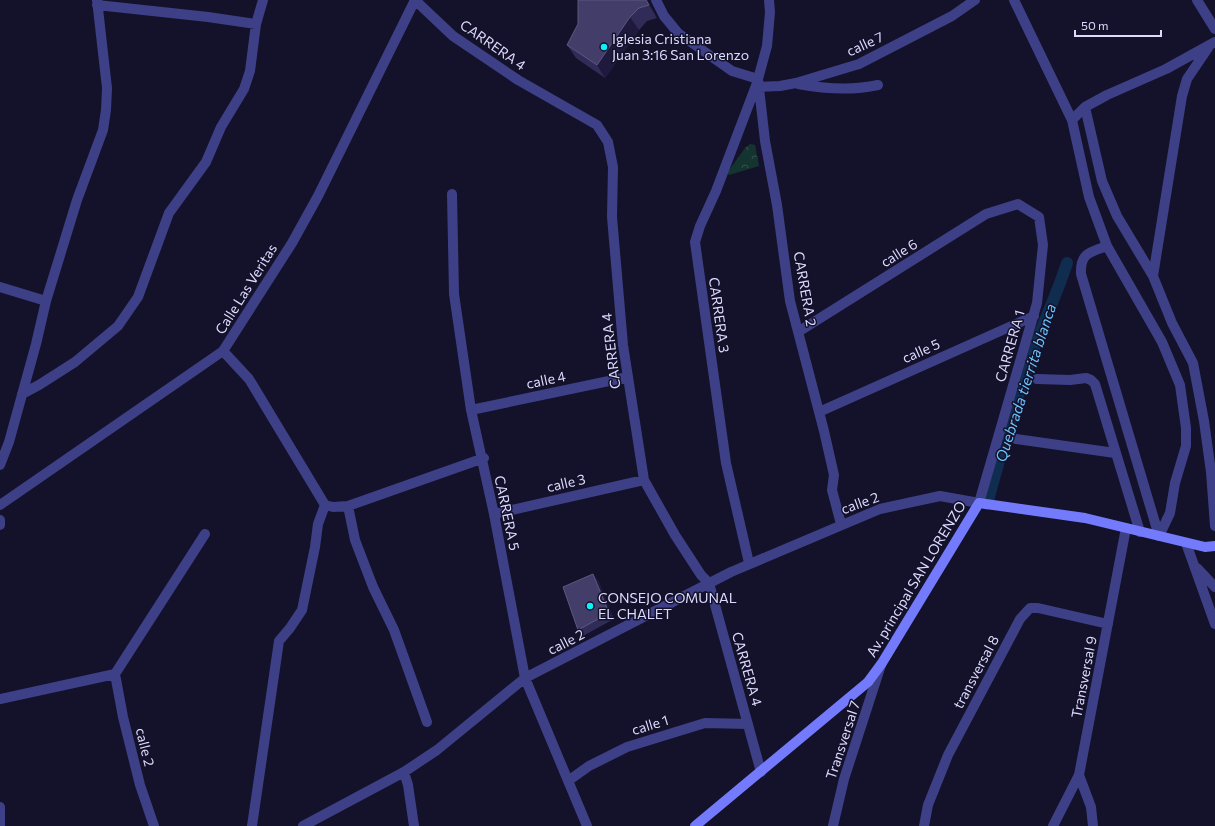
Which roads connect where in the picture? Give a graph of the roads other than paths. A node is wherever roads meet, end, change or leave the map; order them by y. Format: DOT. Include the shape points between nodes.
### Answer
graph roads {
  1 [pos="263,0"];
  2 [pos="415,0"];
  3 [pos="656,0"];
  4 [pos="769,0"];
  5 [pos="975,0"];
  6 [pos="1014,0"];
  7 [pos="1200,1"];
  8 [pos="97,3"];
  9 [pos="256,24"];
  10 [pos="1215,29"];
  11 [pos="1212,44"];
  12 [pos="758,83"];
  13 [pos="796,83"];
  14 [pos="878,84"];
  15 [pos="1085,107"];
  16 [pos="1072,120"];
  17 [pos="452,194"];
  18 [pos="1018,204"];
  19 [pos="1107,246"];
  20 [pos="1153,276"];
  21 [pos="0,286"];
  22 [pos="46,301"];
  23 [pos="1034,316"];
  24 [pos="798,332"];
  25 [pos="223,351"];
  26 [pos="628,378"];
  27 [pos="1037,379"];
  28 [pos="22,394"];
  29 [pos="470,410"];
  30 [pos="819,412"];
  31 [pos="1016,439"];
  32 [pos="1115,453"];
  33 [pos="484,458"];
  34 [pos="0,466"];
  35 [pos="644,480"];
  36 [pos="978,503"];
  37 [pos="0,505"];
  38 [pos="325,505"];
  39 [pos="348,506"];
  40 [pos="494,514"];
  41 [pos="0,520"];
  42 [pos="841,524"];
  43 [pos="0,525"];
  44 [pos="1215,526"];
  45 [pos="1126,528"];
  46 [pos="1140,532"];
  47 [pos="205,534"];
  48 [pos="1159,536"];
  49 [pos="1186,543"];
  50 [pos="1215,546"];
  51 [pos="749,563"];
  52 [pos="1194,564"];
  53 [pos="709,583"];
  54 [pos="1215,587"];
  55 [pos="1108,624"];
  56 [pos="1215,624"];
  57 [pos="882,663"];
  58 [pos="116,674"];
  59 [pos="525,678"];
  60 [pos="0,699"];
  61 [pos="427,722"];
  62 [pos="748,724"];
  63 [pos="404,772"];
  64 [pos="761,772"];
  65 [pos="1079,775"];
  66 [pos="568,781"];
  67 [pos="0,807"];
  68 [pos="308,825"];
  69 [pos="0,826"];
  70 [pos="154,826"];
  71 [pos="252,826"];
  72 [pos="414,826"];
  73 [pos="587,826"];
  74 [pos="695,826"];
  75 [pos="833,826"];
  76 [pos="924,826"];
  77 [pos="1053,826"];
  78 [pos="1093,826"];
  1 -- 9 [label="street"];
  2 -- 25 [label="street, Calle Las Veritas" via="318,196 292,243"];
  2 -- 26 [label="street, CARRERA 4" via="453,36 518,80 598,125 608,142 613,168 612,217"];
  3 -- 12 [label="street" via="664,16 678,33 732,70"];
  4 -- 12 [label="street, CARRERA 2" via="767,46"];
  5 -- 13 [label="street, calle 7" via="952,16 859,64"];
  6 -- 16 [label="street"];
  7 -- 10 [label="street"];
  8 -- 9 [label="street"];
  8 -- 22 [label="street" via="107,88 103,130"];
  9 -- 28 [label="street" via="250,71 244,89 221,127 206,162 169,213 138,297 118,326 75,362"];
  11 -- 15 [label="street" via="1166,70"];
  11 -- 20 [label="street" via="1187,79 1182,96"];
  12 -- 13 [label="street, calle 7" via="780,86"];
  12 -- 24 [label="street, CARRERA 2" via="790,300"];
  12 -- 51 [label="street, CARRERA 3" via="700,226 696,242 726,463"];
  13 -- 14 [label="street" via="820,88 847,89"];
  15 -- 16 [label="street"];
  15 -- 20 [label="street" via="1102,181 1117,216"];
  16 -- 19 [label="street" via="1089,197"];
  17 -- 29 [label="street, CARRERA 5" via="454,294"];
  18 -- 23 [label="street, CARRERA 1" via="1039,217 1043,245 1038,304"];
  18 -- 24 [label="street, calle 6" via="986,214"];
  19 -- 48 [label="street" via="1162,342 1180,385 1186,446 1175,483 1170,513"];
  19 -- 48 [label="street" via="1088,253 1082,260 1081,274"];
  20 -- 44 [label="street" via="1172,323 1193,363 1204,421"];
  21 -- 22 [label="street"];
  22 -- 28 [label="street"];
  23 -- 30 [label="street, calle 5"];
  23 -- 36 [label="street, CARRERA 1"];
  24 -- 30 [label="street, CARRERA 2"];
  25 -- 37 [label="street, Calle Las Veritas"];
  25 -- 38 [label="street" via="249,379"];
  26 -- 29 [label="street, calle 4"];
  26 -- 35 [label="street, CARRERA 4"];
  27 -- 32 [label="street" via="1091,380 1095,384"];
  28 -- 34 [label="street"];
  29 -- 40 [label="street, CARRERA 5"];
  30 -- 42 [label="street, CARRERA 2" via="834,475 832,490"];
  31 -- 32 [label="street"];
  32 -- 46 [label="street"];
  33 -- 39 [label="street"];
  35 -- 40 [label="street, calle 3"];
  35 -- 53 [label="street, CARRERA 4" via="675,535"];
  36 -- 42 [label="street, calle 2" via="940,496 880,509"];
  36 -- 45 [label="main road, Av. principal SAN LORENZO" via="1084,518"];
  36 -- 57 [label="main road, Av. principal SAN LORENZO"];
  38 -- 39 [label="street"];
  38 -- 71 [label="street" via="318,524 302,610 279,641"];
  39 -- 61 [label="street" via="355,540 373,587 394,630"];
  40 -- 59 [label="street, CARRERA 5"];
  41 -- 43 [label="street"];
  42 -- 51 [label="street, calle 2"];
  45 -- 46 [label="main road, Av. principal SAN LORENZO"];
  45 -- 55 [label="street, Transversal 9"];
  46 -- 48 [label="main road, Av. principal SAN LORENZO"];
  47 -- 58 [label="street"];
  48 -- 49 [label="main road, Av. principal SAN LORENZO"];
  49 -- 50 [label="main road, Av. principal SAN LORENZO" via="1205,547"];
  49 -- 52 [label="street"];
  51 -- 53 [label="street, calle 2"];
  52 -- 54 [label="street"];
  52 -- 56 [label="street"];
  53 -- 59 [label="street, calle 2"];
  53 -- 62 [label="street, CARRERA 4"];
  55 -- 65 [label="street, Transversal 9"];
  55 -- 76 [label="street, transversal 8" via="1030,608 1020,619 948,755 928,805"];
  57 -- 64 [label="main road, Av. principal SAN LORENZO" via="868,682"];
  57 -- 75 [label="street, Transversal 7" via="844,779"];
  58 -- 60 [label="street"];
  58 -- 70 [label="street, calle 2" via="123,718 140,785"];
  59 -- 63 [label="street, calle 2" via="437,750"];
  59 -- 66 [label="street, CARRERA 5"];
  62 -- 64 [label="street, CARRERA 4"];
  62 -- 66 [label="street, calle 1" via="705,724 627,747 589,766"];
  63 -- 68 [label="street, calle 2"];
  63 -- 72 [label="street"];
  64 -- 74 [label="main road, Av. principal SAN LORENZO"];
  65 -- 77 [label="street, Transversal 9"];
  65 -- 78 [label="street" via="1091,807"];
  66 -- 73 [label="street, CARRERA 5"];
  67 -- 69 [label="street"];
}
